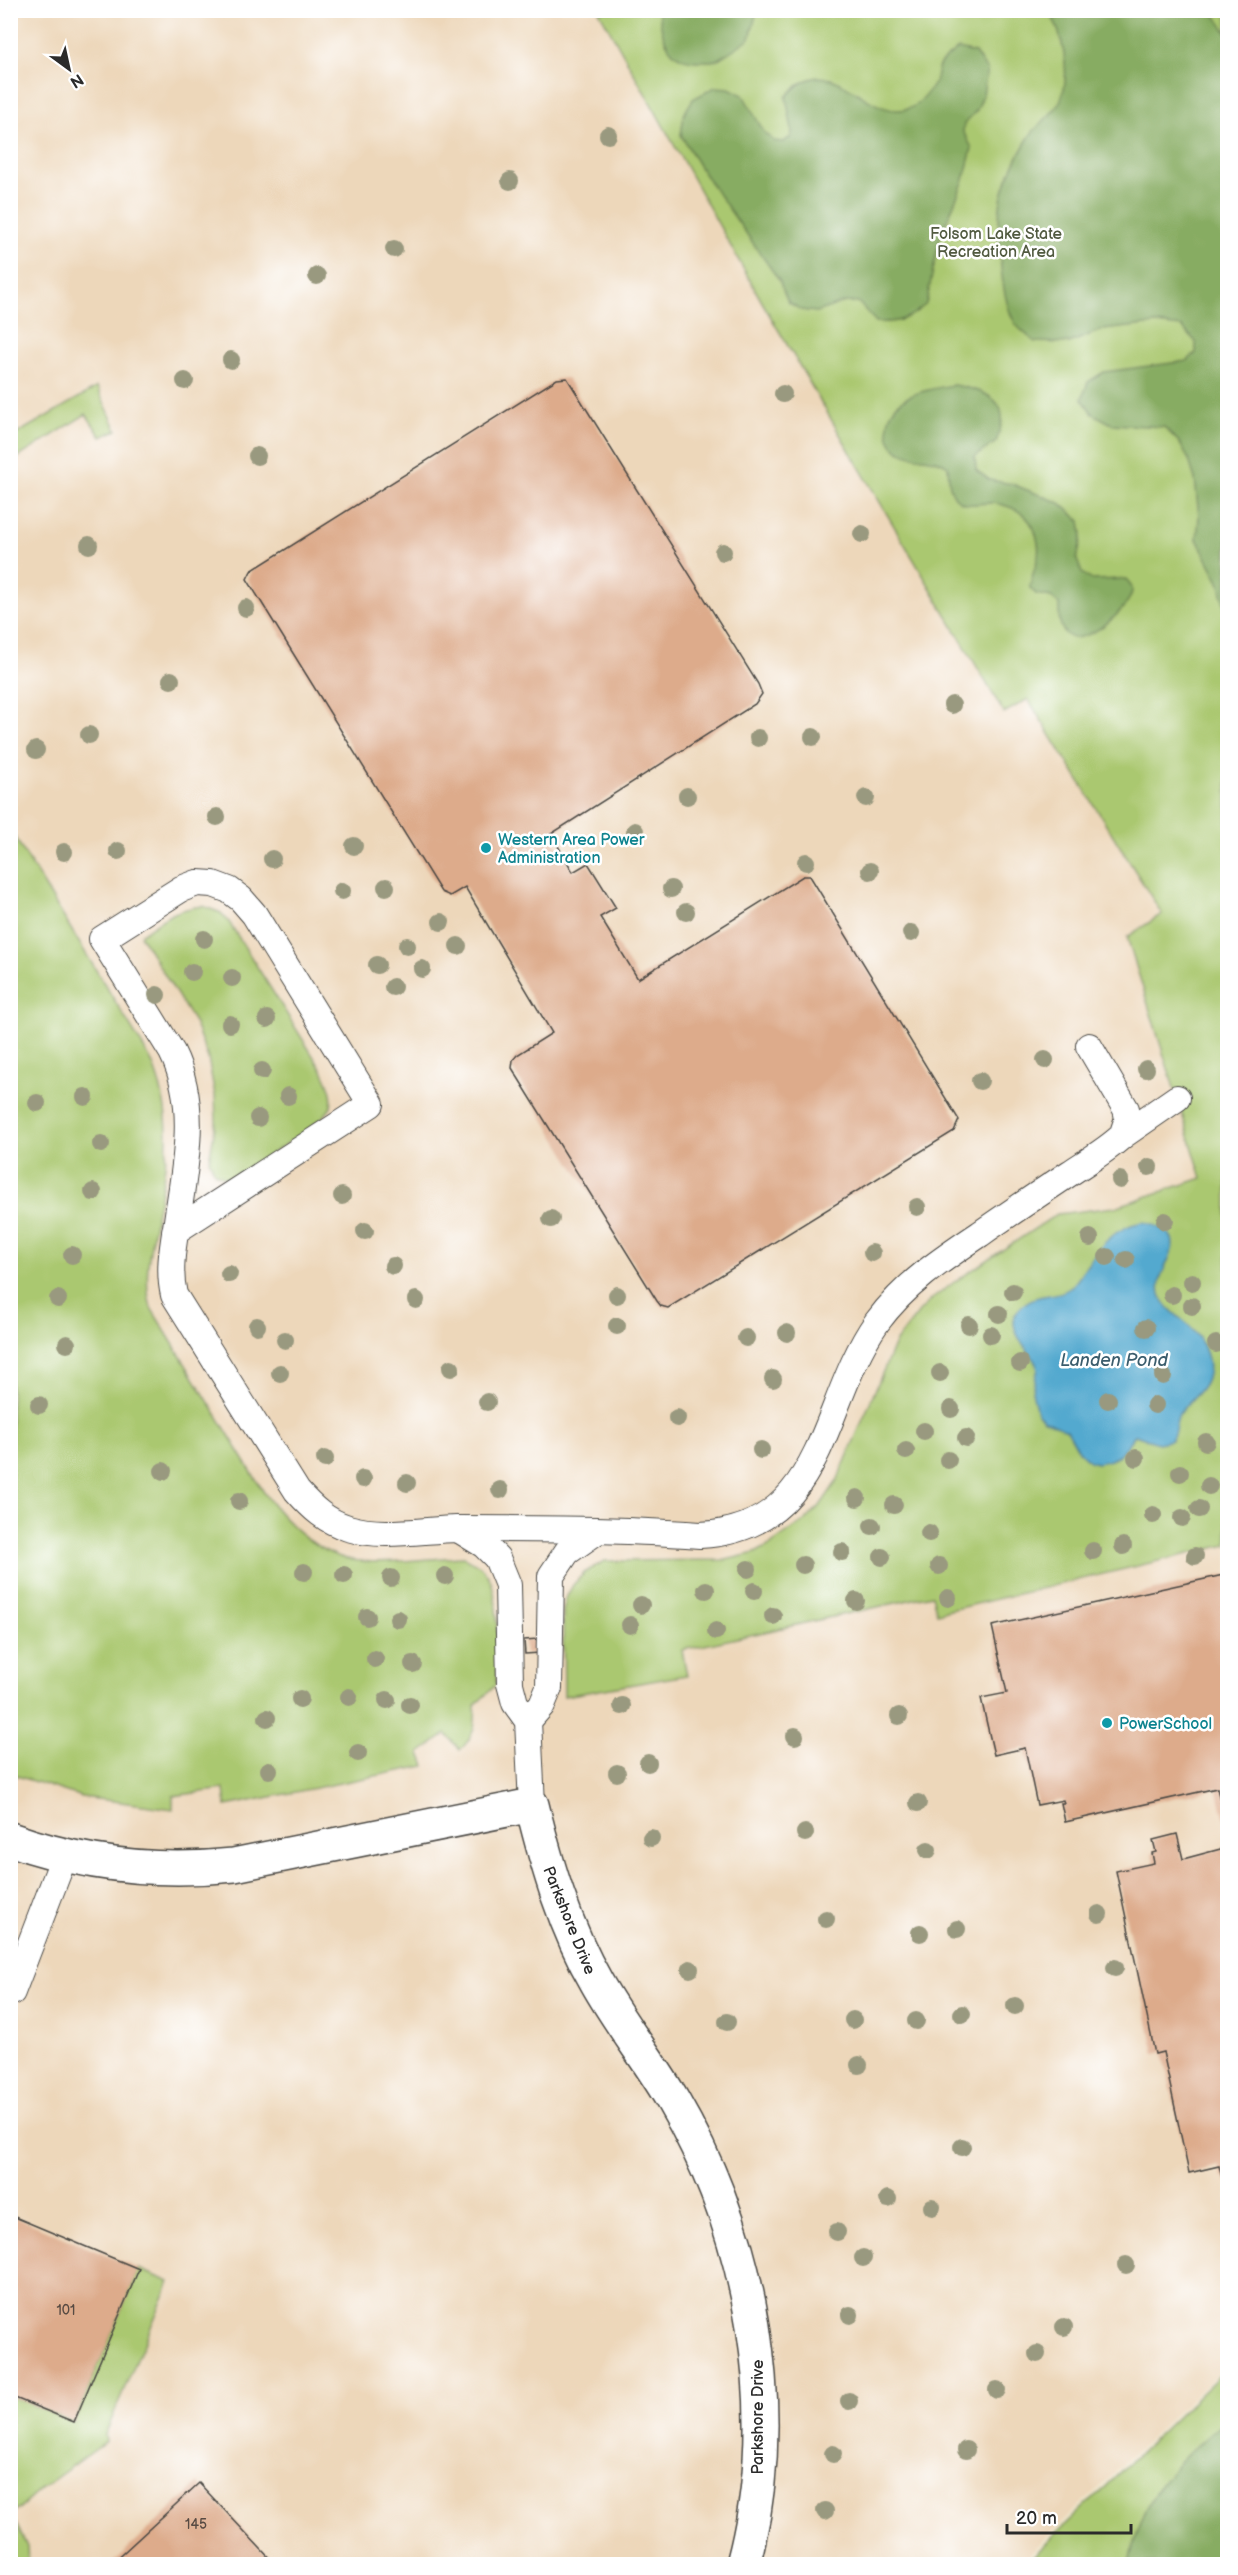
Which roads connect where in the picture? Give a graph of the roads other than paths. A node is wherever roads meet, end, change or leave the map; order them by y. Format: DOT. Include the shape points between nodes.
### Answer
graph roads {
  1 [pos="1089,1046"];
  2 [pos="1177,1098"];
  3 [pos="1122,1136"];
  4 [pos="175,1231"];
  5 [pos="458,1529"];
  6 [pos="597,1531"];
  7 [pos="528,1721"];
  8 [pos="532,1805"];
  9 [pos="10,1839"];
  10 [pos="64,1857"];
  11 [pos="12,1992"];
  12 [pos="743,2565"];
  1 -- 3 [label="lane" via="1126,1109 1128,1118"];
  2 -- 3 [label="lane"];
  3 -- 6 [label="lane" via="905,1288 862,1346 807,1474 765,1516 718,1534"];
  4 -- 4 [label="lane" via="371,1104 254,914 229,890 213,884 189,885 102,939 172,1052 183,1077 188,1104 187,1149"];
  4 -- 5 [label="lane" via="171,1270 174,1295 286,1475 308,1503 331,1522 349,1528 373,1532"];
  5 -- 6 [label="lane"];
  5 -- 7 [label="lane" via="484,1545 505,1572 510,1683 515,1703"];
  6 -- 7 [label="lane" via="567,1551 551,1576 549,1688 542,1705"];
  7 -- 8 [label="lane"];
  8 -- 10 [label="street" via="213,1867 139,1868"];
  8 -- 12 [label="street, Parkshore Drive" via="545,1859 572,1932 596,1982 673,2101 703,2159 739,2257 757,2355 760,2421 757,2486"];
  9 -- 10 [label="street"];
  10 -- 11 [label="lane"];
}
